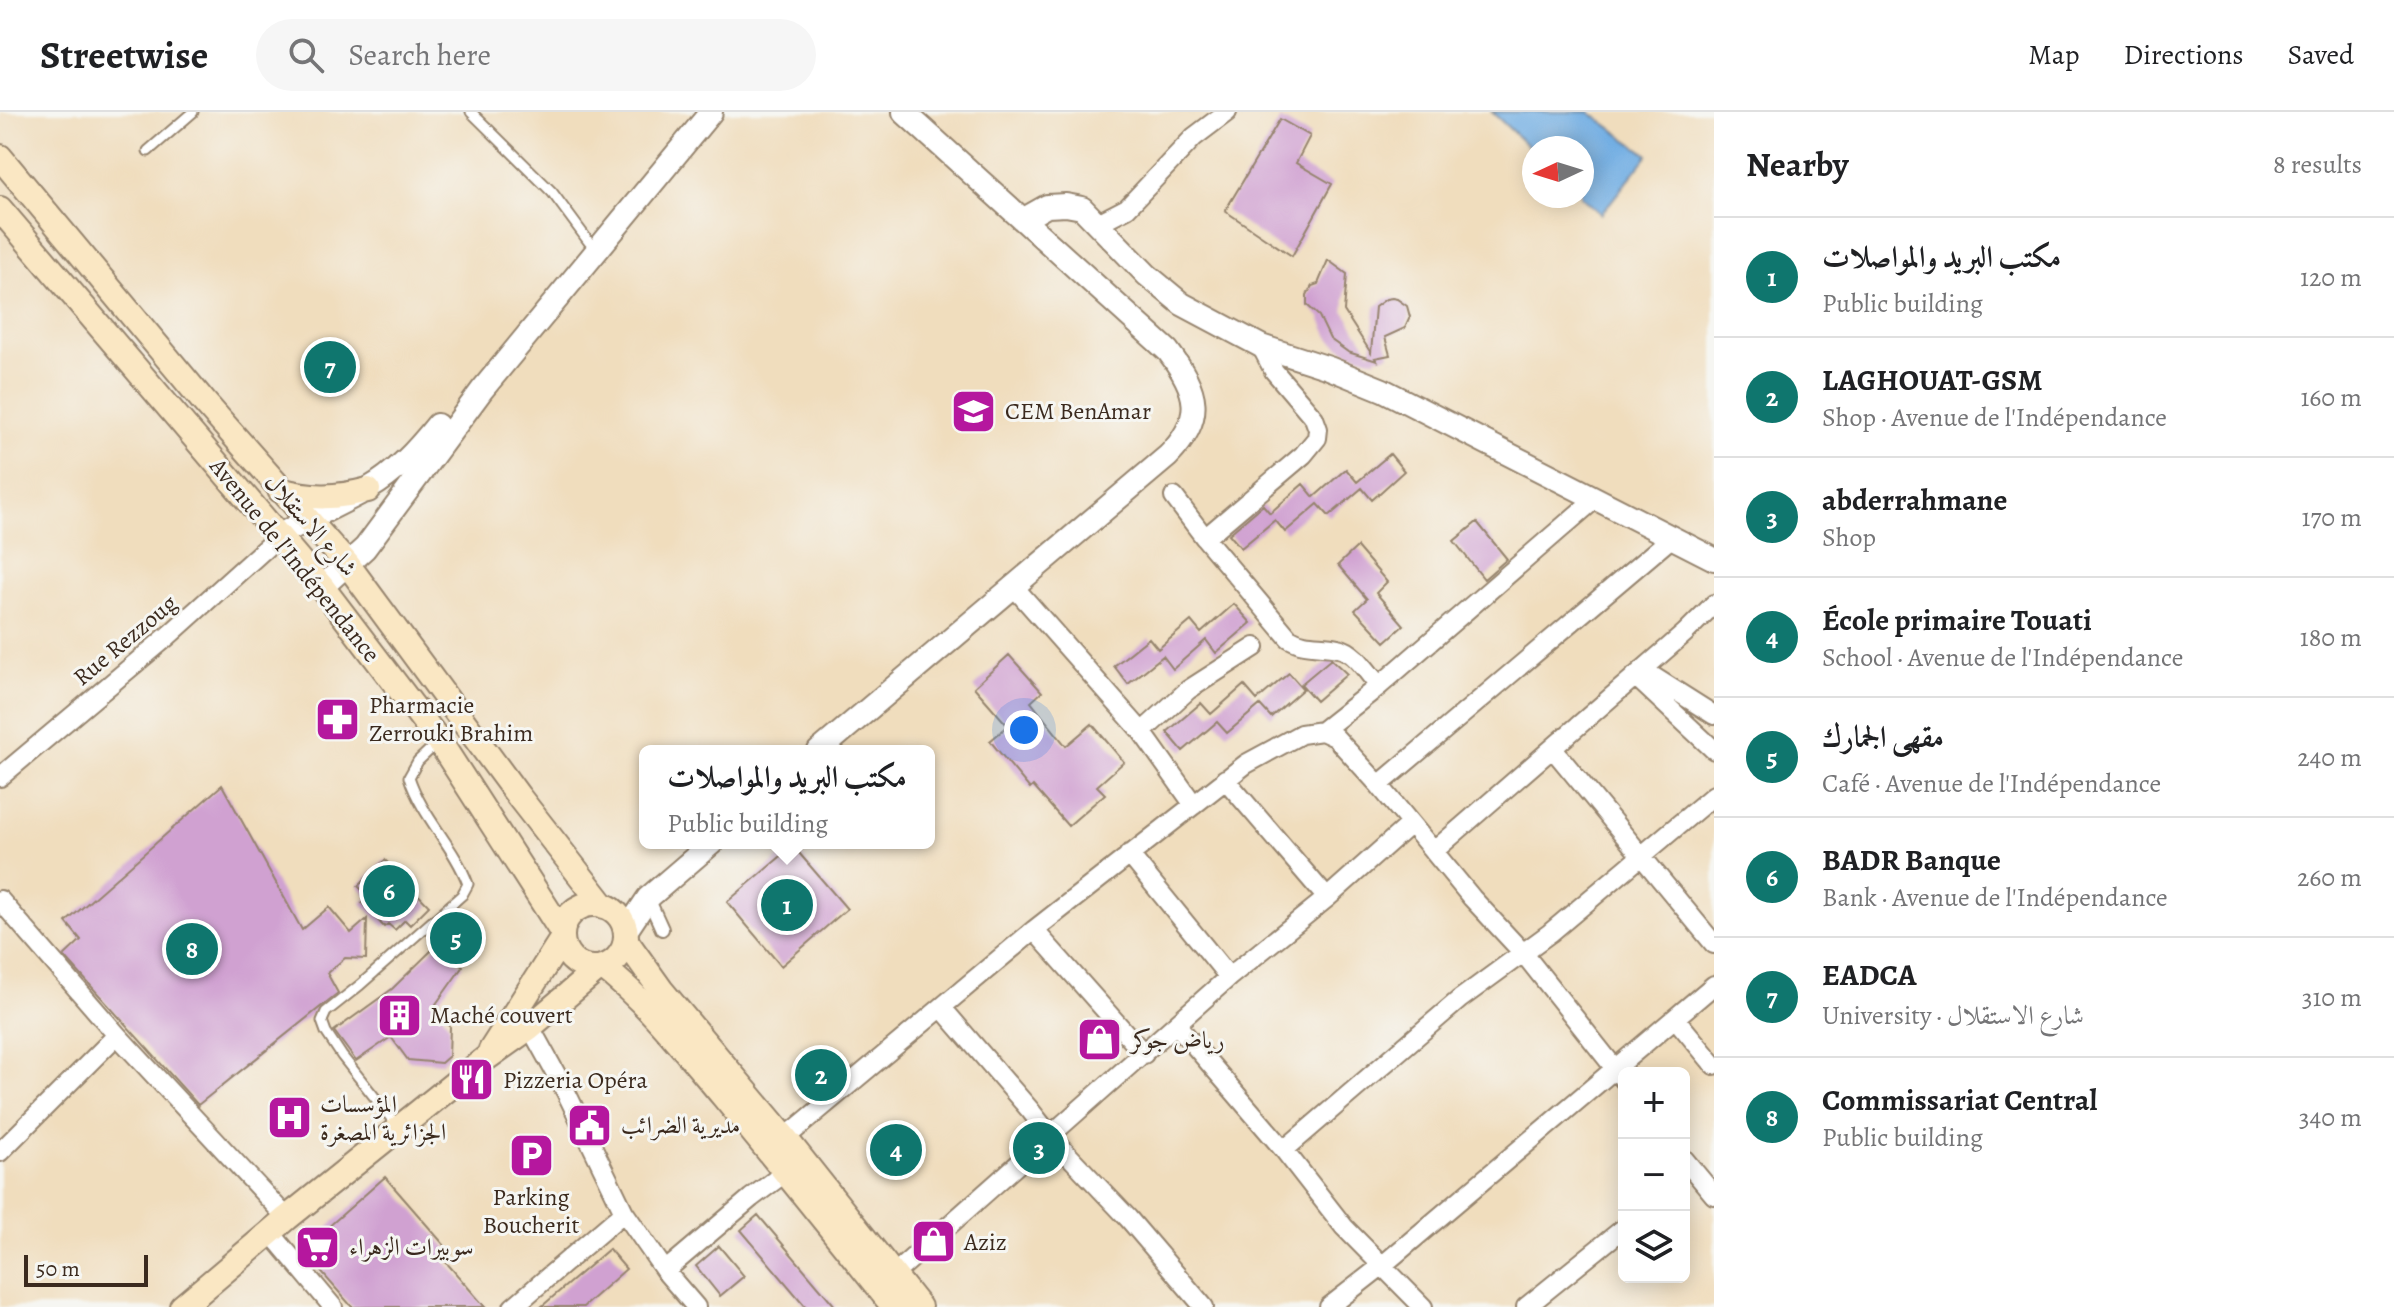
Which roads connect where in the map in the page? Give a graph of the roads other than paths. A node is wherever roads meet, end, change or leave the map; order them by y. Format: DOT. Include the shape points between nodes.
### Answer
graph roads {
  1 [pos="193,112"];
  2 [pos="471,112"];
  3 [pos="694,112"];
  4 [pos="711,112"];
  5 [pos="904,112"];
  6 [pos="1227,112"];
  7 [pos="148,151"];
  8 [pos="0,157"];
  9 [pos="0,209"];
  10 [pos="1024,219"];
  11 [pos="1098,223"];
  12 [pos="589,242"];
  13 [pos="137,321"];
  14 [pos="114,342"];
  15 [pos="1261,346"];
  16 [pos="205,403"];
  17 [pos="181,422"];
  18 [pos="280,490"];
  19 [pos="368,490"];
  20 [pos="1174,497"];
  21 [pos="1595,499"];
  22 [pos="307,518"];
  23 [pos="279,536"];
  24 [pos="1205,538"];
  25 [pos="1670,539"];
  26 [pos="1714,559"];
  27 [pos="348,565"];
  28 [pos="322,587"];
  29 [pos="1014,587"];
  30 [pos="1714,604"];
  31 [pos="1255,647"];
  32 [pos="1639,673"];
  33 [pos="1379,686"];
  34 [pos="1714,715"];
  35 [pos="1322,731"];
  36 [pos="1142,732"];
  37 [pos="439,741"];
  38 [pos="826,745"];
  39 [pos="1553,749"];
  40 [pos="1714,750"];
  41 [pos="0,777"];
  42 [pos="1225,779"];
  43 [pos="1379,785"];
  44 [pos="1714,795"];
  45 [pos="1194,805"];
  46 [pos="1409,825"];
  47 [pos="705,849"];
  48 [pos="1434,851"];
  49 [pos="1129,854"];
  50 [pos="1640,858"];
  51 [pos="648,898"];
  52 [pos="1327,898"];
  53 [pos="0,900"];
  54 [pos="608,907"];
  55 [pos="662,929"];
  56 [pos="1034,930"];
  57 [pos="562,936"];
  58 [pos="626,936"];
  59 [pos="1714,944"];
  60 [pos="1524,954"];
  61 [pos="600,968"];
  62 [pos="1229,977"];
  63 [pos="1714,985"];
  64 [pos="942,1008"];
  65 [pos="1675,1018"];
  66 [pos="1176,1024"];
  67 [pos="530,1027"];
  68 [pos="117,1035"];
  69 [pos="1144,1054"];
  70 [pos="485,1059"];
  71 [pos="1714,1065"];
  72 [pos="1626,1067"];
  73 [pos="1618,1073"];
  74 [pos="1618,1075"];
  75 [pos="399,1128"];
  76 [pos="1051,1137"];
  77 [pos="785,1138"];
  78 [pos="1284,1150"];
  79 [pos="0,1152"];
  80 [pos="1690,1171"];
  81 [pos="786,1172"];
  82 [pos="1714,1195"];
  83 [pos="624,1212"];
  84 [pos="278,1225"];
  85 [pos="1618,1233"];
  86 [pos="1384,1264"];
  87 [pos="665,1271"];
  88 [pos="893,1275"];
  89 [pos="182,1307"];
  90 [pos="333,1307"];
  91 [pos="513,1307"];
  92 [pos="696,1307"];
  93 [pos="894,1307"];
  94 [pos="919,1307"];
  95 [pos="1204,1307"];
  96 [pos="1329,1307"];
  97 [pos="1423,1307"];
  98 [pos="1526,1307"];
  1 -- 7 [label="lane"];
  2 -- 12 [label="lane" via="552,192"];
  3 -- 12 [label="street"];
  4 -- 27 [label="street" via="482,390"];
  5 -- 10 [label="street"];
  6 -- 11 [label="street" via="1194,137 1127,208"];
  8 -- 13 [label="main road, شارع الاستقلال"];
  9 -- 14 [label="main road, Avenue de l'Indépendance"];
  10 -- 11 [label="street" via="1047,206 1066,205 1082,208"];
  10 -- 29 [label="street" via="1168,351 1194,395 1194,411 1188,430 1168,456"];
  11 -- 15 [label="street" via="1182,304"];
  12 -- 19 [label="street" via="420,446"];
  13 -- 14 [label="main road"];
  13 -- 16 [label="main road, شارع الاستقلال"];
  14 -- 17 [label="main road, Avenue de l'Indépendance"];
  15 -- 21 [label="street" via="1383,390"];
  15 -- 24 [label="street" via="1274,371 1314,418 1317,438"];
  16 -- 17 [label="main road"];
  16 -- 18 [label="main road, شارع الاستقلال"];
  17 -- 23 [label="main road, Avenue de l'Indépendance"];
  18 -- 19 [label="main road" via="323,497"];
  18 -- 22 [label="main road, شارع الاستقلال"];
  19 -- 22 [label="street"];
  20 -- 24 [label="street"];
  21 -- 25 [label="street"];
  21 -- 33 [label="street"];
  22 -- 23 [label="street"];
  22 -- 27 [label="main road, شارع الاستقلال"];
  23 -- 28 [label="main road, Avenue de l'Indépendance"];
  23 -- 41 [label="street, Rue Rezzoug"];
  24 -- 33 [label="street" via="1289,638 1345,650"];
  25 -- 26 [label="street"];
  25 -- 43 [label="street"];
  27 -- 28 [label="street"];
  27 -- 54 [label="main road, شارع الاستقلال" via="519,797"];
  28 -- 37 [label="main road, Avenue de l'Indépendance"];
  29 -- 36 [label="street"];
  29 -- 38 [label="street"];
  30 -- 32 [label="street"];
  31 -- 36 [label="street" via="1188,690"];
  32 -- 34 [label="street"];
  32 -- 39 [label="street"];
  32 -- 40 [label="street"];
  33 -- 35 [label="street"];
  35 -- 42 [label="street" via="1301,734"];
  35 -- 43 [label="street" via="1335,737"];
  36 -- 45 [label="street"];
  37 -- 57 [label="main road, Avenue de l'Indépendance"];
  37 -- 75 [label="lane" via="409,777 468,884 322,1021 342,1056"];
  39 -- 48 [label="street"];
  39 -- 50 [label="street"];
  42 -- 45 [label="street"];
  42 -- 52 [label="street"];
  43 -- 46 [label="street"];
  44 -- 50 [label="street"];
  45 -- 49 [label="street"];
  46 -- 48 [label="street"];
  46 -- 52 [label="street"];
  47 -- 51 [label="street"];
  48 -- 60 [label="street"];
  49 -- 56 [label="street"];
  49 -- 62 [label="street"];
  50 -- 59 [label="street"];
  50 -- 60 [label="street"];
  51 -- 54 [label="street"];
  51 -- 55 [label="street"];
  51 -- 58 [label="street"];
  52 -- 62 [label="street"];
  53 -- 68 [label="street"];
  54 -- 57 [label="main road" via="577,909"];
  54 -- 58 [label="main road" via="618,915"];
  56 -- 64 [label="street"];
  56 -- 69 [label="street"];
  57 -- 61 [label="main road" via="570,958"];
  57 -- 70 [label="main road"];
  58 -- 61 [label="main road" via="618,957"];
  58 -- 77 [label="main road" via="661,990"];
  60 -- 73 [label="street"];
  60 -- 78 [label="street" via="1460,999"];
  61 -- 67 [label="main road"];
  61 -- 81 [label="main road" via="633,991"];
  62 -- 66 [label="street"];
  63 -- 65 [label="street"];
  64 -- 76 [label="street"];
  64 -- 77 [label="street"];
  65 -- 71 [label="street"];
  65 -- 72 [label="street"];
  66 -- 69 [label="street"];
  66 -- 78 [label="street"];
  67 -- 70 [label="main road"];
  67 -- 83 [label="street"];
  68 -- 79 [label="street"];
  68 -- 84 [label="street"];
  69 -- 76 [label="street"];
  70 -- 75 [label="main road"];
  74 -- 86 [label="street"];
  75 -- 84 [label="main road"];
  76 -- 88 [label="street"];
  76 -- 95 [label="street"];
  77 -- 88 [label="main road"];
  78 -- 86 [label="street" via="1344,1227"];
  80 -- 82 [label="street"];
  81 -- 87 [label="street"];
  81 -- 93 [label="main road"];
  83 -- 87 [label="street"];
  83 -- 91 [label="street"];
  84 -- 89 [label="main road"];
  84 -- 90 [label="street"];
  85 -- 98 [label="street"];
  86 -- 96 [label="street"];
  86 -- 97 [label="street"];
  87 -- 92 [label="street"];
  88 -- 94 [label="main road"];
}
